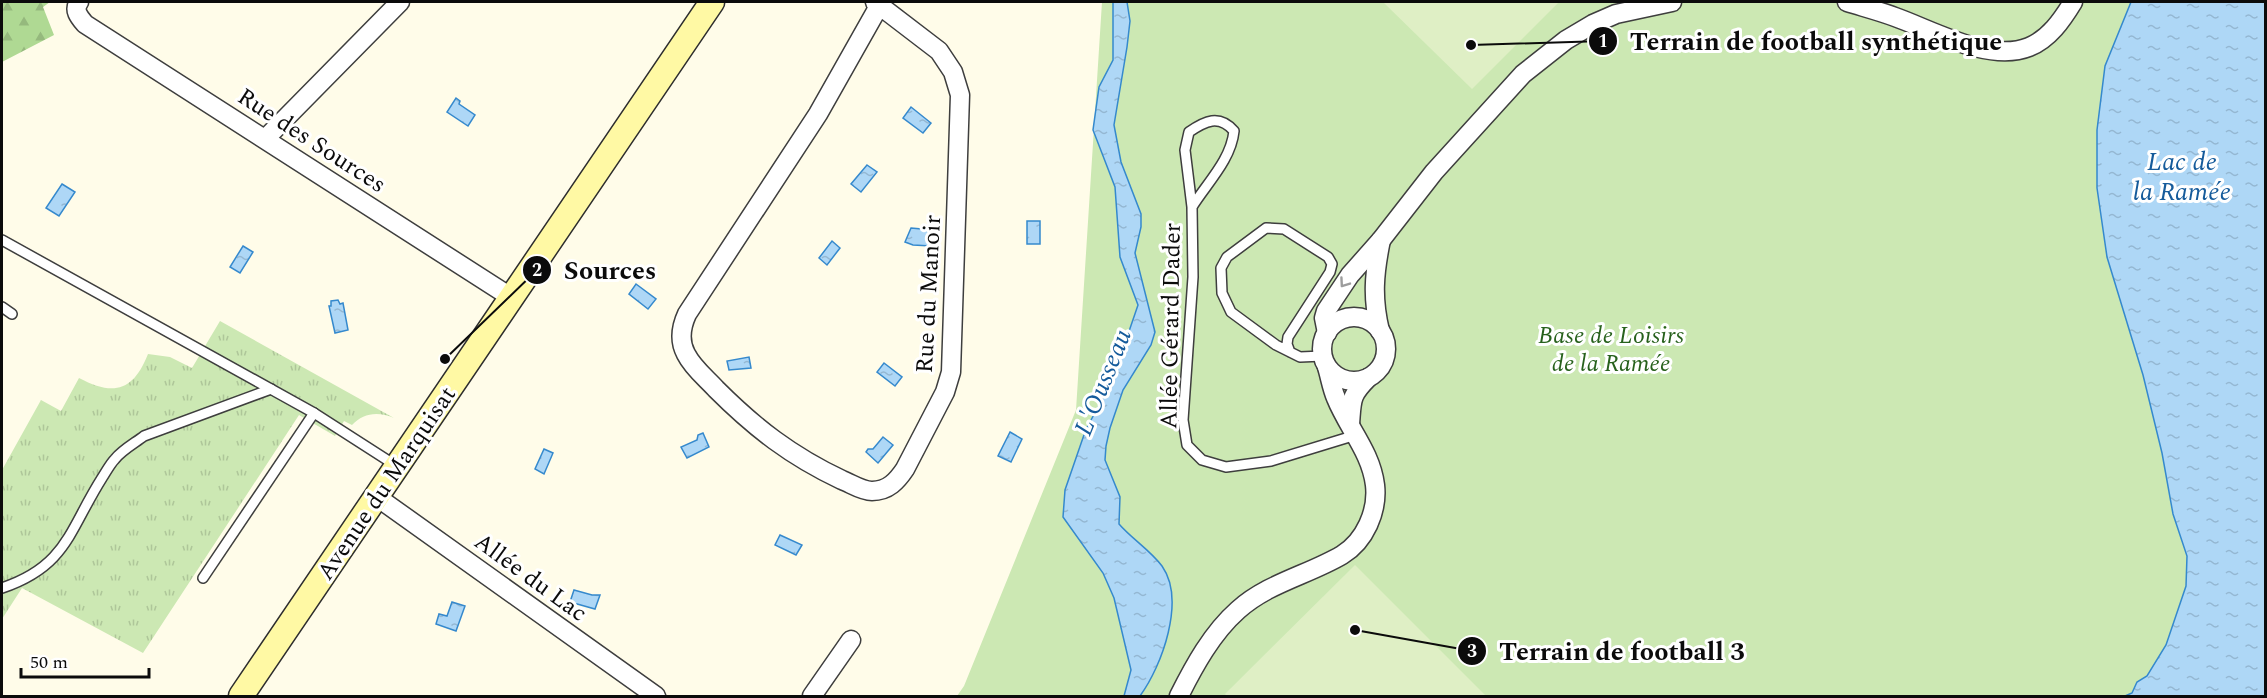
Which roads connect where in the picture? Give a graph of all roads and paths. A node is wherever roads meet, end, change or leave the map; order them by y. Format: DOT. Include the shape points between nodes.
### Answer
graph roads {
  1 [pos="78,2"];
  2 [pos="400,2"];
  3 [pos="712,2"];
  4 [pos="1665,2"];
  5 [pos="1847,2"];
  6 [pos="2073,2"];
  7 [pos="877,4"];
  8 [pos="266,138"];
  9 [pos="1192,207"];
  10 [pos="2,240"];
  11 [pos="1381,240"];
  12 [pos="512,298"];
  13 [pos="2,308"];
  14 [pos="12,314"];
  15 [pos="1380,332"];
  16 [pos="1327,333"];
  17 [pos="1290,352"];
  18 [pos="1325,362"];
  19 [pos="1368,378"];
  20 [pos="270,389"];
  21 [pos="314,413"];
  22 [pos="1353,430"];
  23 [pos="398,467"];
  24 [pos="377,497"];
  25 [pos="203,578"];
  26 [pos="2,588"];
  27 [pos="851,640"];
  28 [pos="241,696"];
  29 [pos="656,696"];
  30 [pos="812,696"];
  31 [pos="1179,696"];
  1 -- 8 [label="street, Rue des Sources" via="76,11 85,24"];
  2 -- 8 [label="street"];
  3 -- 12 [label="main road, Avenue du Marquisat"];
  4 -- 11 [label="street" via="1593,24 1543,56 1485,113"];
  5 -- 6 [label="street" via="1968,45 2009,51 2028,48 2045,38"];
  7 -- 7 [label="street, Rue du Manoir" via="818,114 687,314 681,340 695,368 756,427 809,464 870,491 887,488 897,481 945,392 951,372 960,95 953,72 939,51"];
  8 -- 12 [label="street, Rue des Sources"];
  9 -- 9 [label="lane, Allée Gérard Dader" via="1185,150 1189,132 1214,120 1227,122 1234,131 1233,143"];
  9 -- 22 [label="lane, Allée Gérard Dader" via="1193,277 1183,420 1187,445 1202,460 1226,467 1271,461"];
  10 -- 20 [label="lane"];
  11 -- 15 [label="street" via="1373,287"];
  11 -- 16 [label="street, one-way" via="1350,275 1326,311"];
  12 -- 23 [label="main road, Avenue du Marquisat"];
  13 -- 14 [label="lane"];
  15 -- 16 [label="street" via="1358,318 1340,321"];
  15 -- 19 [label="street" via="1386,344 1385,357 1376,373"];
  16 -- 18 [label="street" via="1323,341"];
  17 -- 17 [label="lane" via="1231,312 1222,293 1221,268 1227,256 1266,228 1284,229 1328,257 1332,264 1288,337"];
  17 -- 18 [label="lane"];
  18 -- 19 [label="street" via="1341,379"];
  18 -- 22 [label="street" via="1336,398"];
  19 -- 22 [label="street" via="1352,398"];
  20 -- 21 [label="lane"];
  20 -- 26 [label="lane" via="144,436 115,458 63,548 50,562 33,575"];
  21 -- 23 [label="lane"];
  21 -- 25 [label="lane"];
  22 -- 31 [label="street" via="1368,457 1375,482 1376,501 1359,541 1343,555 1273,587 1238,610 1215,636"];
  23 -- 24 [label="main road, Avenue du Marquisat"];
  24 -- 28 [label="main road, Avenue du Marquisat"];
  24 -- 29 [label="street, Allée du Lac"];
  27 -- 30 [label="street"];
}
